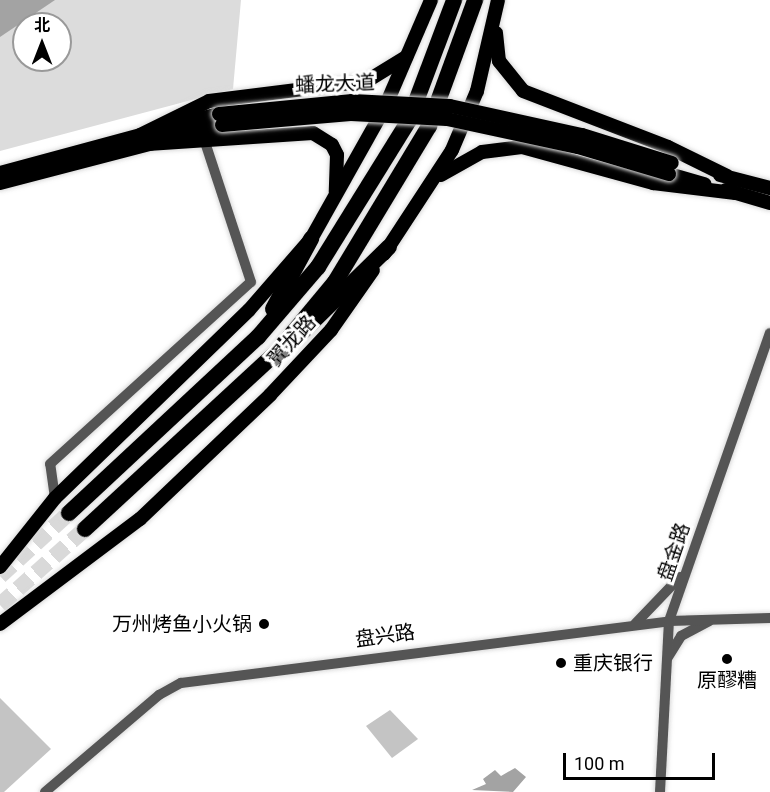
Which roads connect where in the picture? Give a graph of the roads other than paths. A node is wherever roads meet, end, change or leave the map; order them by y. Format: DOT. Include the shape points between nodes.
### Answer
graph roads {
  1 [pos="431,0"];
  2 [pos="454,0"];
  3 [pos="475,0"];
  4 [pos="497,5"];
  5 [pos="411,53"];
  6 [pos="144,139"];
  7 [pos="205,142"];
  8 [pos="671,168"];
  9 [pos="0,173"];
  10 [pos="727,176"];
  11 [pos="436,179"];
  12 [pos="0,183"];
  13 [pos="770,188"];
  14 [pos="735,193"];
  15 [pos="770,203"];
  16 [pos="333,207"];
  17 [pos="311,238"];
  18 [pos="389,247"];
  19 [pos="770,333"];
  20 [pos="258,337"];
  21 [pos="276,353"];
  22 [pos="55,498"];
  23 [pos="69,513"];
  24 [pos="85,529"];
  25 [pos="0,567"];
  26 [pos="686,570"];
  27 [pos="770,618"];
  28 [pos="712,619"];
  29 [pos="669,621"];
  30 [pos="0,624"];
  31 [pos="634,625"];
  32 [pos="667,659"];
  33 [pos="45,792"];
  34 [pos="660,792"];
  1 -- 5 [label="main road"];
  2 -- 20 [label="highway, 翼龙路" via="431,68 383,167 318,267"];
  3 -- 21 [label="highway, 翼龙路" via="451,75 403,177 335,282"];
  4 -- 10 [label="main road" via="499,61 523,91"];
  4 -- 11 [label="main road, 翼龙路" via="477,91"];
  5 -- 6 [label="main road" via="367,81 209,101"];
  5 -- 16 [label="main road"];
  6 -- 7 [label="main road"];
  6 -- 8 [label="main road, 蟠龙大道, bridge" via="220,120 352,101 450,106 582,135"];
  6 -- 9 [label="main road, 蟠龙大道"];
  6 -- 12 [label="main road, 蟠龙大道"];
  7 -- 16 [label="main road" via="290,130 324,138 340,166"];
  7 -- 22 [label="street" via="251,282 50,464"];
  8 -- 10 [label="main road"];
  8 -- 14 [label="main road"];
  10 -- 13 [label="main road"];
  11 -- 14 [label="main road" via="466,158 522,147 653,183"];
  11 -- 18 [label="main road, 翼龙路"];
  14 -- 15 [label="main road"];
  16 -- 17 [label="main road"];
  17 -- 20 [label="highway"];
  17 -- 22 [label="main road" via="249,310"];
  18 -- 21 [label="highway" via="316,324"];
  18 -- 30 [label="main road, 翼龙路" via="331,330 270,395 140,519"];
  19 -- 26 [label="street, 盘金路"];
  20 -- 23 [label="highway, 翼龙路"];
  21 -- 24 [label="highway, 翼龙路"];
  22 -- 25 [label="main road"];
  26 -- 29 [label="street, 盘金路"];
  26 -- 31 [label="street"];
  27 -- 28 [label="street, 盘兴路"];
  28 -- 29 [label="street, 盘兴路"];
  28 -- 32 [label="street" via="681,636"];
  29 -- 31 [label="street, 盘兴路"];
  29 -- 32 [label="street, 盘金路"];
  31 -- 33 [label="street, 盘兴路" via="182,683 159,694"];
  32 -- 34 [label="street, 盘金路"];
}
